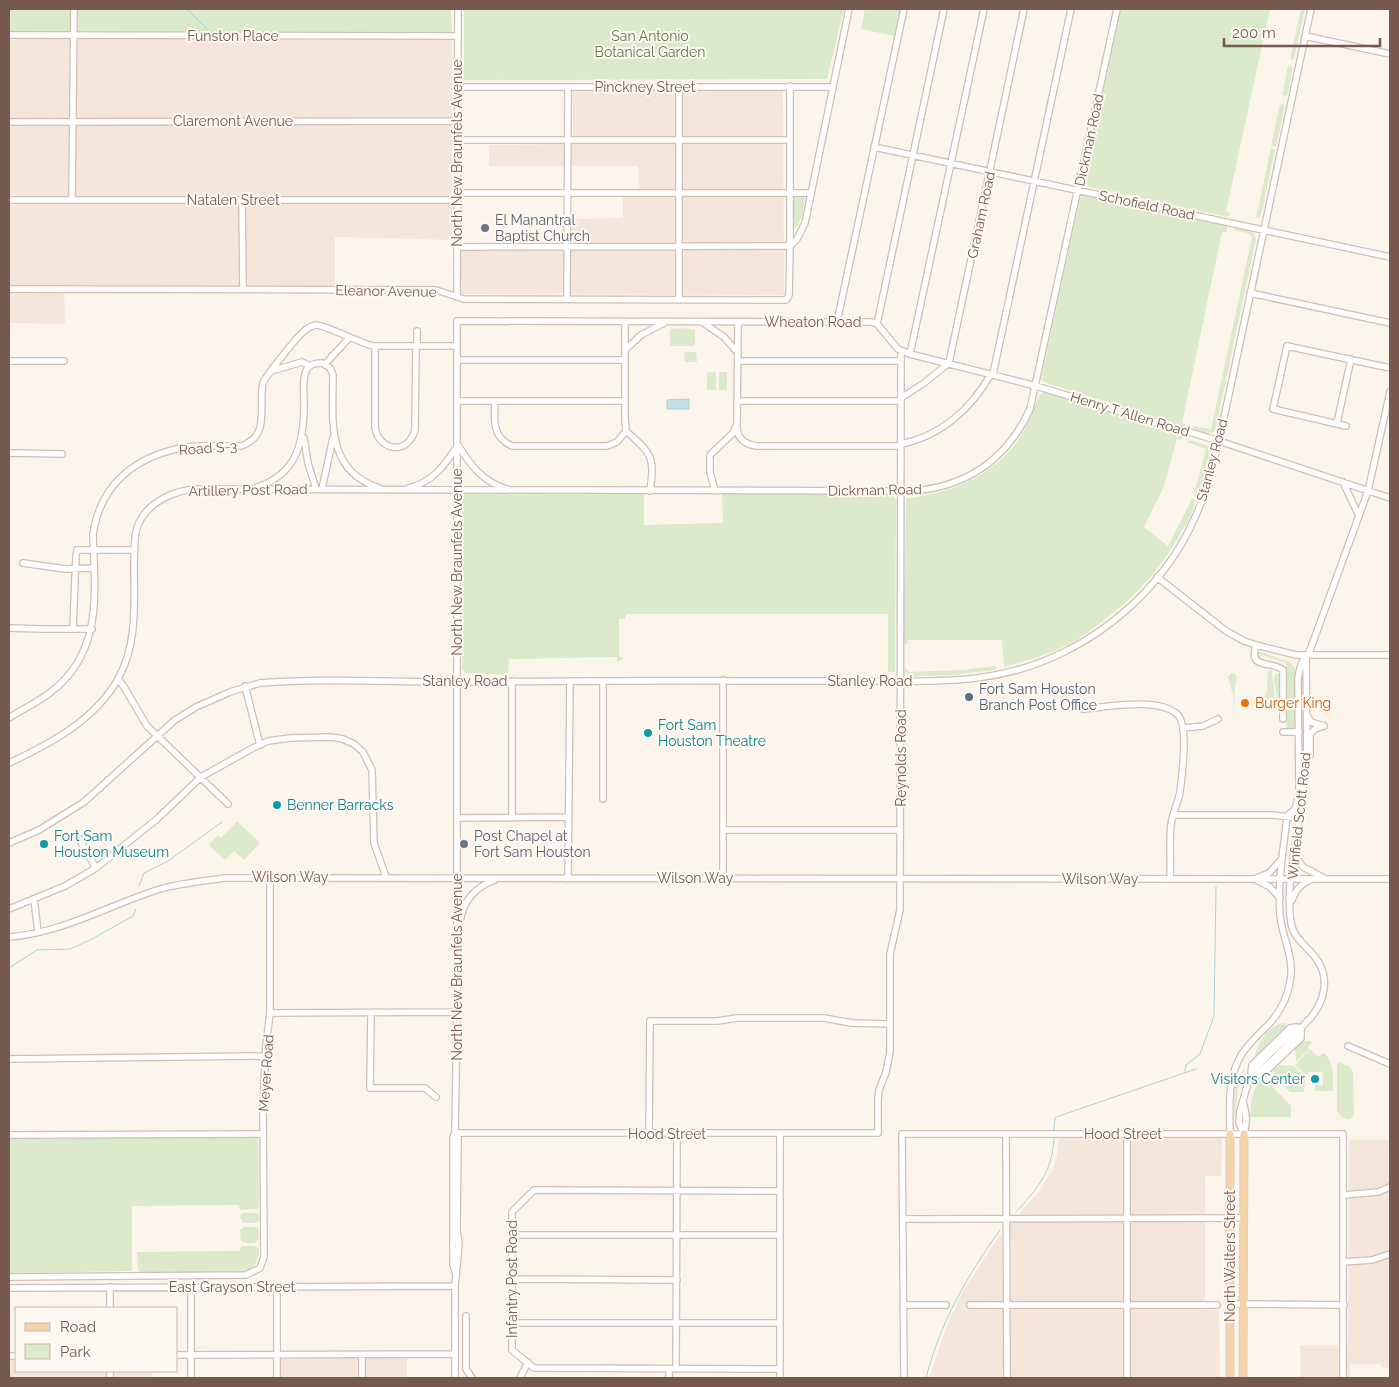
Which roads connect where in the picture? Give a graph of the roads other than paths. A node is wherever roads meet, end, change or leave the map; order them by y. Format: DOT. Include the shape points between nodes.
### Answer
graph roads {
  1 [pos="74,9"];
  2 [pos="458,9"];
  3 [pos="849,9"];
  4 [pos="904,9"];
  5 [pos="944,9"];
  6 [pos="984,9"];
  7 [pos="1024,9"];
  8 [pos="1071,9"];
  9 [pos="1117,9"];
  10 [pos="1311,9"];
  11 [pos="9,35"];
  12 [pos="74,35"];
  13 [pos="458,36"];
  14 [pos="1305,36"];
  15 [pos="1390,54"];
  16 [pos="679,86"];
  17 [pos="790,86"];
  18 [pos="457,87"];
  19 [pos="568,87"];
  20 [pos="833,87"];
  21 [pos="457,121"];
  22 [pos="9,122"];
  23 [pos="73,122"];
  24 [pos="457,140"];
  25 [pos="567,140"];
  26 [pos="679,140"];
  27 [pos="789,140"];
  28 [pos="874,147"];
  29 [pos="913,155"];
  30 [pos="951,164"];
  31 [pos="990,172"];
  32 [pos="1035,182"];
  33 [pos="1078,190"];
  34 [pos="457,193"];
  35 [pos="678,193"];
  36 [pos="811,193"];
  37 [pos="567,194"];
  38 [pos="790,194"];
  39 [pos="72,199"];
  40 [pos="9,200"];
  41 [pos="242,200"];
  42 [pos="457,200"];
  43 [pos="1264,230"];
  44 [pos="679,246"];
  45 [pos="790,246"];
  46 [pos="457,247"];
  47 [pos="567,247"];
  48 [pos="1390,257"];
  49 [pos="9,288"];
  50 [pos="243,289"];
  51 [pos="1250,293"];
  52 [pos="457,298"];
  53 [pos="567,299"];
  54 [pos="679,299"];
  55 [pos="457,321"];
  56 [pos="625,322"];
  57 [pos="666,322"];
  58 [pos="702,322"];
  59 [pos="738,322"];
  60 [pos="837,322"];
  61 [pos="1390,323"];
  62 [pos="877,324"];
  63 [pos="417,331"];
  64 [pos="349,338"];
  65 [pos="375,346"];
  66 [pos="416,346"];
  67 [pos="458,346"];
  68 [pos="625,350"];
  69 [pos="901,351"];
  70 [pos="738,353"];
  71 [pos="910,354"];
  72 [pos="1351,359"];
  73 [pos="457,360"];
  74 [pos="625,360"];
  75 [pos="9,361"];
  76 [pos="64,361"];
  77 [pos="738,361"];
  78 [pos="901,361"];
  79 [pos="949,363"];
  80 [pos="325,364"];
  81 [pos="310,366"];
  82 [pos="1390,368"];
  83 [pos="271,371"];
  84 [pos="992,374"];
  85 [pos="1036,386"];
  86 [pos="1390,392"];
  87 [pos="900,399"];
  88 [pos="457,401"];
  89 [pos="494,401"];
  90 [pos="625,401"];
  91 [pos="738,401"];
  92 [pos="1337,423"];
  93 [pos="737,424"];
  94 [pos="1346,426"];
  95 [pos="304,429"];
  96 [pos="626,431"];
  97 [pos="333,434"];
  98 [pos="1219,441"];
  99 [pos="458,445"];
  100 [pos="900,445"];
  101 [pos="9,453"];
  102 [pos="62,454"];
  103 [pos="1343,482"];
  104 [pos="250,489"];
  105 [pos="319,490"];
  106 [pos="388,490"];
  107 [pos="399,490"];
  108 [pos="457,491"];
  109 [pos="516,491"];
  110 [pos="650,491"];
  111 [pos="715,491"];
  112 [pos="901,491"];
  113 [pos="1368,491"];
  114 [pos="1390,498"];
  115 [pos="1359,516"];
  116 [pos="94,550"];
  117 [pos="135,550"];
  118 [pos="23,563"];
  119 [pos="94,568"];
  120 [pos="75,569"];
  121 [pos="1158,577"];
  122 [pos="9,628"];
  123 [pos="92,628"];
  124 [pos="74,629"];
  125 [pos="1256,645"];
  126 [pos="1306,655"];
  127 [pos="1390,655"];
  128 [pos="118,679"];
  129 [pos="722,680"];
  130 [pos="512,681"];
  131 [pos="570,681"];
  132 [pos="603,681"];
  133 [pos="901,681"];
  134 [pos="457,682"];
  135 [pos="245,686"];
  136 [pos="1083,709"];
  137 [pos="1307,714"];
  138 [pos="9,718"];
  139 [pos="1218,719"];
  140 [pos="1283,719"];
  141 [pos="1183,728"];
  142 [pos="1283,732"];
  143 [pos="1298,732"];
  144 [pos="158,736"];
  145 [pos="260,745"];
  146 [pos="9,763"];
  147 [pos="1307,764"];
  148 [pos="201,777"];
  149 [pos="603,799"];
  150 [pos="228,804"];
  151 [pos="1173,814"];
  152 [pos="1287,816"];
  153 [pos="569,817"];
  154 [pos="457,818"];
  155 [pos="512,818"];
  156 [pos="1299,818"];
  157 [pos="723,830"];
  158 [pos="900,830"];
  159 [pos="78,837"];
  160 [pos="9,843"];
  161 [pos="1295,856"];
  162 [pos="1282,858"];
  163 [pos="96,868"];
  164 [pos="270,877"];
  165 [pos="386,877"];
  166 [pos="457,878"];
  167 [pos="500,878"];
  168 [pos="568,878"];
  169 [pos="723,878"];
  170 [pos="901,879"];
  171 [pos="1170,879"];
  172 [pos="1254,879"];
  173 [pos="1281,879"];
  174 [pos="1292,879"];
  175 [pos="1314,879"];
  176 [pos="1328,879"];
  177 [pos="1390,879"];
  178 [pos="34,899"];
  179 [pos="1280,899"];
  180 [pos="1291,902"];
  181 [pos="9,910"];
  182 [pos="38,932"];
  183 [pos="9,937"];
  184 [pos="457,941"];
  185 [pos="457,1012"];
  186 [pos="270,1013"];
  187 [pos="371,1013"];
  188 [pos="890,1024"];
  189 [pos="1302,1027"];
  190 [pos="1348,1046"];
  191 [pos="265,1056"];
  192 [pos="9,1059"];
  193 [pos="1390,1064"];
  194 [pos="1251,1078"];
  195 [pos="436,1097"];
  196 [pos="456,1133"];
  197 [pos="878,1133"];
  198 [pos="263,1134"];
  199 [pos="650,1134"];
  200 [pos="677,1134"];
  201 [pos="780,1134"];
  202 [pos="1006,1134"];
  203 [pos="1127,1134"];
  204 [pos="1230,1134"];
  205 [pos="1244,1134"];
  206 [pos="9,1135"];
  207 [pos="1390,1187"];
  208 [pos="677,1190"];
  209 [pos="780,1191"];
  210 [pos="1343,1195"];
  211 [pos="1127,1218"];
  212 [pos="1230,1218"];
  213 [pos="1244,1218"];
  214 [pos="903,1219"];
  215 [pos="1006,1219"];
  216 [pos="512,1235"];
  217 [pos="780,1235"];
  218 [pos="677,1236"];
  219 [pos="1390,1254"];
  220 [pos="1343,1262"];
  221 [pos="9,1277"];
  222 [pos="512,1279"];
  223 [pos="677,1280"];
  224 [pos="277,1286"];
  225 [pos="456,1286"];
  226 [pos="191,1287"];
  227 [pos="9,1288"];
  228 [pos="110,1288"];
  229 [pos="1126,1304"];
  230 [pos="1230,1304"];
  231 [pos="1244,1304"];
  232 [pos="903,1305"];
  233 [pos="946,1305"];
  234 [pos="970,1305"];
  235 [pos="1007,1305"];
  236 [pos="1217,1305"];
  237 [pos="1344,1305"];
  238 [pos="110,1307"];
  239 [pos="466,1316"];
  240 [pos="512,1323"];
  241 [pos="677,1323"];
  242 [pos="780,1323"];
  243 [pos="455,1354"];
  244 [pos="178,1355"];
  245 [pos="191,1355"];
  246 [pos="362,1355"];
  247 [pos="277,1356"];
  248 [pos="528,1362"];
  249 [pos="780,1368"];
  250 [pos="669,1369"];
  251 [pos="676,1369"];
  252 [pos="191,1378"];
  253 [pos="277,1378"];
  254 [pos="362,1378"];
  255 [pos="455,1378"];
  256 [pos="472,1378"];
  257 [pos="520,1378"];
  258 [pos="669,1378"];
  259 [pos="780,1378"];
  260 [pos="904,1378"];
  261 [pos="1007,1378"];
  262 [pos="1126,1378"];
  263 [pos="1230,1378"];
  264 [pos="1244,1378"];
  265 [pos="1344,1378"];
  1 -- 12 [label="street"];
  2 -- 13 [label="street, North New Braunfels Avenue"];
  3 -- 20 [label="street"];
  4 -- 28 [label="street"];
  5 -- 29 [label="street, Wheaton Road"];
  6 -- 30 [label="street"];
  7 -- 31 [label="street, Graham Road"];
  8 -- 32 [label="street"];
  9 -- 33 [label="street, Dickman Road"];
  10 -- 14 [label="street, Stanley Road"];
  11 -- 12 [label="street, Funston Place"];
  12 -- 13 [label="street, Funston Place"];
  12 -- 23 [label="street"];
  13 -- 18 [label="street, North New Braunfels Avenue"];
  14 -- 15 [label="street"];
  14 -- 43 [label="street, Stanley Road"];
  16 -- 17 [label="street, Pinckney Street"];
  16 -- 19 [label="street, Pinckney Street"];
  16 -- 26 [label="street"];
  17 -- 20 [label="street, Pinckney Street"];
  17 -- 27 [label="street"];
  18 -- 19 [label="street, Pinckney Street"];
  18 -- 21 [label="street, North New Braunfels Avenue"];
  19 -- 25 [label="street"];
  20 -- 36 [label="street"];
  21 -- 23 [label="street, Claremont Avenue"];
  21 -- 24 [label="street, North New Braunfels Avenue"];
  22 -- 23 [label="street, Claremont Avenue"];
  23 -- 39 [label="street"];
  24 -- 25 [label="street"];
  24 -- 34 [label="street, North New Braunfels Avenue"];
  25 -- 26 [label="street"];
  25 -- 37 [label="street"];
  26 -- 27 [label="street"];
  26 -- 35 [label="street"];
  27 -- 38 [label="street"];
  28 -- 29 [label="street, Schofield Road"];
  28 -- 60 [label="street"];
  29 -- 30 [label="street, Schofield Road"];
  29 -- 62 [label="street, Wheaton Road"];
  30 -- 31 [label="street, Schofield Road"];
  30 -- 71 [label="street"];
  31 -- 32 [label="street, Schofield Road"];
  31 -- 79 [label="street, Graham Road"];
  32 -- 33 [label="street, Schofield Road"];
  32 -- 84 [label="street"];
  33 -- 43 [label="street, Schofield Road"];
  33 -- 85 [label="street, Dickman Road"];
  34 -- 37 [label="street"];
  34 -- 42 [label="street, North New Braunfels Avenue"];
  35 -- 37 [label="street"];
  35 -- 38 [label="street"];
  35 -- 44 [label="street"];
  36 -- 38 [label="street"];
  36 -- 45 [label="street" via="801,231"];
  37 -- 47 [label="street"];
  38 -- 45 [label="street"];
  39 -- 40 [label="street, Natalen Street"];
  39 -- 41 [label="street, Natalen Street"];
  41 -- 42 [label="street, Natalen Street"];
  41 -- 50 [label="street"];
  42 -- 46 [label="street, North New Braunfels Avenue"];
  43 -- 48 [label="street, Schofield Road"];
  43 -- 51 [label="street, Stanley Road"];
  44 -- 45 [label="street"];
  44 -- 47 [label="street"];
  44 -- 54 [label="street"];
  45 -- 54 [label="street, Eleanor Avenue" via="789,295 786,300"];
  46 -- 47 [label="street"];
  46 -- 52 [label="street, North New Braunfels Avenue"];
  47 -- 53 [label="street"];
  49 -- 50 [label="street, Eleanor Avenue"];
  50 -- 52 [label="street, Eleanor Avenue" via="436,290"];
  51 -- 61 [label="street"];
  51 -- 98 [label="street, Stanley Road"];
  52 -- 53 [label="street, Eleanor Avenue"];
  53 -- 54 [label="street, Eleanor Avenue"];
  55 -- 56 [label="street, Wheaton Road"];
  55 -- 67 [label="street, North New Braunfels Avenue"];
  56 -- 57 [label="street, Wheaton Road"];
  56 -- 68 [label="street"];
  57 -- 58 [label="street, Wheaton Road"];
  57 -- 68 [label="street" via="646,331"];
  58 -- 59 [label="street, Wheaton Road"];
  58 -- 70 [label="street" via="724,337"];
  59 -- 60 [label="street, Wheaton Road"];
  59 -- 70 [label="street"];
  60 -- 62 [label="street, Wheaton Road"];
  62 -- 69 [label="street, Henry T Allen Road"];
  63 -- 66 [label="street"];
  64 -- 65 [label="street, Road S-3"];
  64 -- 80 [label="street"];
  64 -- 83 [label="street, Road S-3" via="325,326 309,327"];
  65 -- 66 [label="street, Road S-3"];
  65 -- 66 [label="street" via="375,428 377,436 391,447 407,444 415,430"];
  66 -- 67 [label="street, Road S-3"];
  67 -- 73 [label="street, North New Braunfels Avenue"];
  68 -- 74 [label="street"];
  69 -- 71 [label="street, Henry T Allen Road"];
  69 -- 78 [label="street, Reynolds Road"];
  70 -- 77 [label="street"];
  71 -- 79 [label="street, Henry T Allen Road"];
  72 -- 82 [label="street"];
  72 -- 92 [label="street"];
  72 -- 92 [label="street" via="1287,346 1273,409"];
  73 -- 74 [label="street"];
  73 -- 88 [label="street, North New Braunfels Avenue"];
  74 -- 90 [label="street"];
  75 -- 76 [label="street"];
  77 -- 78 [label="street"];
  77 -- 91 [label="street"];
  78 -- 87 [label="street, Reynolds Road"];
  79 -- 84 [label="street, Henry T Allen Road"];
  79 -- 87 [label="street"];
  80 -- 81 [label="street"];
  80 -- 97 [label="street" via="333,375"];
  81 -- 83 [label="street" via="302,362"];
  81 -- 95 [label="street" via="304,379"];
  83 -- 116 [label="street, Road S-3" via="263,384 261,426 256,437 241,446 188,447 167,451 134,466 117,481 101,505 95,522"];
  84 -- 85 [label="street, Henry T Allen Road"];
  84 -- 100 [label="street" via="980,393 951,422 932,434"];
  85 -- 98 [label="street, Henry T Allen Road"];
  85 -- 112 [label="street, Dickman Road" via="1024,421 1009,444 989,464 941,488"];
  86 -- 113 [label="street, Winfield Scott Road"];
  87 -- 91 [label="street"];
  87 -- 100 [label="street, Reynolds Road"];
  88 -- 89 [label="street"];
  88 -- 99 [label="street, North New Braunfels Avenue"];
  89 -- 90 [label="street"];
  89 -- 96 [label="street" via="497,434 512,446 607,446 617,442"];
  90 -- 96 [label="street"];
  91 -- 93 [label="street"];
  92 -- 94 [label="street"];
  93 -- 100 [label="street" via="741,438 756,446"];
  93 -- 111 [label="street" via="733,433 710,455"];
  95 -- 104 [label="street" via="300,446 283,473"];
  95 -- 105 [label="street" via="307,455"];
  96 -- 110 [label="street" via="652,460 654,468"];
  97 -- 105 [label="street"];
  97 -- 106 [label="street" via="340,455 351,471 366,482"];
  98 -- 103 [label="street, Henry T Allen Road"];
  98 -- 121 [label="street, Stanley Road" via="1190,528"];
  99 -- 107 [label="street, Artillery Post Road" via="435,475"];
  99 -- 108 [label="street, North New Braunfels Avenue"];
  99 -- 109 [label="street, Dickman Road" via="480,475 496,486"];
  100 -- 112 [label="street, Reynolds Road"];
  101 -- 102 [label="street"];
  103 -- 113 [label="street, Henry T Allen Road"];
  103 -- 115 [label="street"];
  104 -- 105 [label="street, Artillery Post Road"];
  104 -- 117 [label="street, Artillery Post Road" via="188,490 165,497 140,519"];
  105 -- 106 [label="street, Artillery Post Road"];
  106 -- 107 [label="street, Artillery Post Road"];
  107 -- 108 [label="street, Artillery Post Road"];
  108 -- 109 [label="street, Dickman Road"];
  108 -- 134 [label="street, North New Braunfels Avenue"];
  109 -- 110 [label="street, Dickman Road"];
  110 -- 111 [label="street, Dickman Road"];
  111 -- 112 [label="street, Dickman Road"];
  112 -- 133 [label="street, Reynolds Road"];
  113 -- 114 [label="street, Henry T Allen Road"];
  113 -- 115 [label="street, Winfield Scott Road"];
  115 -- 126 [label="street, Winfield Scott Road"];
  116 -- 117 [label="street"];
  116 -- 119 [label="street, Road S-3"];
  116 -- 120 [label="street" via="78,550"];
  117 -- 128 [label="street, Artillery Post Road" via="134,622 128,654"];
  118 -- 120 [label="street"];
  119 -- 120 [label="street"];
  119 -- 123 [label="street, Road S-3"];
  120 -- 124 [label="street"];
  121 -- 125 [label="street" via="1226,631"];
  121 -- 133 [label="street, Stanley Road" via="1112,622 1047,660 982,678 944,682"];
  122 -- 124 [label="street"];
  123 -- 124 [label="street"];
  123 -- 138 [label="street, Road S-3" via="79,659 64,680"];
  125 -- 126 [label="street"];
  125 -- 140 [label="street" via="1253,655 1258,662 1283,670"];
  126 -- 127 [label="street"];
  126 -- 137 [label="street, Winfield Scott Road"];
  126 -- 143 [label="street" via="1298,678"];
  128 -- 144 [label="street" via="144,722"];
  128 -- 146 [label="street, Artillery Post Road" via="102,701 77,724"];
  129 -- 132 [label="street, Stanley Road"];
  129 -- 133 [label="street, Stanley Road"];
  129 -- 157 [label="street"];
  130 -- 131 [label="street, Stanley Road"];
  130 -- 134 [label="street, Stanley Road"];
  130 -- 155 [label="street"];
  131 -- 132 [label="street, Stanley Road"];
  131 -- 153 [label="street"];
  132 -- 149 [label="street"];
  133 -- 158 [label="street, Reynolds Road"];
  134 -- 135 [label="street, Stanley Road" via="273,682"];
  134 -- 154 [label="street, North New Braunfels Avenue"];
  135 -- 144 [label="street, Stanley Road" via="196,707"];
  135 -- 145 [label="street"];
  136 -- 141 [label="street" via="1144,704 1160,706 1178,714"];
  137 -- 147 [label="street, Winfield Scott Road"];
  137 -- 147 [label="street" via="1311,722 1324,726 1310,734"];
  139 -- 141 [label="street" via="1203,726"];
  141 -- 151 [label="street" via="1181,779"];
  142 -- 143 [label="street"];
  143 -- 152 [label="street" via="1299,795 1294,809"];
  144 -- 148 [label="street"];
  144 -- 160 [label="street, Stanley Road" via="84,802 39,830"];
  145 -- 148 [label="street"];
  145 -- 165 [label="street" via="278,739 331,737 350,741 363,752 372,770 374,838"];
  147 -- 156 [label="street, Winfield Scott Road" via="1302,780"];
  148 -- 150 [label="street"];
  148 -- 163 [label="street" via="157,819"];
  151 -- 152 [label="street"];
  151 -- 171 [label="street"];
  152 -- 156 [label="street"];
  152 -- 162 [label="street, Winfield Scott Road"];
  153 -- 155 [label="street"];
  153 -- 168 [label="street"];
  154 -- 155 [label="street"];
  154 -- 166 [label="street, North New Braunfels Avenue"];
  156 -- 161 [label="street, Winfield Scott Road"];
  157 -- 158 [label="street"];
  157 -- 169 [label="street"];
  158 -- 170 [label="street, Reynolds Road"];
  159 -- 163 [label="street"];
  161 -- 174 [label="street, Winfield Scott Road"];
  161 -- 176 [label="street" via="1303,868"];
  162 -- 172 [label="street" via="1269,873"];
  162 -- 173 [label="street, Winfield Scott Road"];
  163 -- 178 [label="street"];
  164 -- 165 [label="street, Wilson Way"];
  164 -- 182 [label="street, Wilson Way" via="225,878 162,889 83,920"];
  164 -- 186 [label="street, Meyer Road"];
  165 -- 166 [label="street, Wilson Way"];
  166 -- 167 [label="street, Wilson Way"];
  166 -- 184 [label="street, North New Braunfels Avenue"];
  167 -- 168 [label="street, Wilson Way"];
  167 -- 184 [label="street" via="486,882 466,902 460,916"];
  168 -- 169 [label="street, Wilson Way"];
  169 -- 170 [label="street, Wilson Way"];
  170 -- 171 [label="street, Wilson Way"];
  170 -- 188 [label="street, Reynolds Road" via="900,910 890,954"];
  171 -- 172 [label="street, Wilson Way"];
  172 -- 173 [label="street, Wilson Way"];
  172 -- 179 [label="street" via="1270,887"];
  173 -- 174 [label="street, Wilson Way"];
  173 -- 179 [label="street, Winfield Scott Road"];
  174 -- 175 [label="street, Wilson Way"];
  174 -- 180 [label="street, Winfield Scott Road"];
  175 -- 176 [label="street, Wilson Way"];
  175 -- 180 [label="street" via="1297,889"];
  176 -- 177 [label="street, Wilson Way"];
  178 -- 181 [label="street"];
  178 -- 182 [label="street"];
  179 -- 204 [label="street, Winfield Scott Road" via="1282,927 1291,956 1290,984 1277,1015 1246,1048 1232,1075"];
  180 -- 189 [label="street, Winfield Scott Road" via="1295,934 1319,963 1324,981 1320,1004"];
  182 -- 183 [label="street, Wilson Way"];
  184 -- 185 [label="street, North New Braunfels Avenue"];
  185 -- 187 [label="street"];
  185 -- 196 [label="street, North New Braunfels Avenue"];
  186 -- 187 [label="street"];
  186 -- 191 [label="street, Meyer Road"];
  187 -- 195 [label="street" via="370,1088 426,1088"];
  188 -- 197 [label="street, Reynolds Road" via="888,1061 878,1100"];
  188 -- 199 [label="street" via="858,1024 824,1018 650,1021"];
  189 -- 194 [label="street" via="1256,1068"];
  189 -- 194 [label="street" via="1300,1038 1263,1074"];
  190 -- 193 [label="street"];
  191 -- 192 [label="street"];
  191 -- 198 [label="street, Meyer Road"];
  194 -- 205 [label="street" via="1240,1111 1239,1123"];
  196 -- 199 [label="street, Hood Street"];
  196 -- 225 [label="street, North New Braunfels Avenue" via="453,1137 453,1264"];
  197 -- 201 [label="street, Hood Street"];
  198 -- 206 [label="street"];
  198 -- 221 [label="street, Meyer Road" via="264,1256 259,1268 246,1275"];
  199 -- 200 [label="street, Hood Street"];
  200 -- 201 [label="street, Hood Street"];
  200 -- 208 [label="street"];
  201 -- 209 [label="street"];
  202 -- 203 [label="street, Hood Street"];
  202 -- 214 [label="street, Hood Street" via="902,1134"];
  202 -- 215 [label="street"];
  203 -- 204 [label="street, Hood Street"];
  203 -- 211 [label="street"];
  204 -- 205 [label="street, Hood Street"];
  204 -- 212 [label="main road, North Walters Street"];
  205 -- 210 [label="street, Hood Street" via="1343,1134"];
  205 -- 213 [label="main road, North Walters Street"];
  207 -- 210 [label="street" via="1371,1193"];
  208 -- 209 [label="street, Infantry Post Road"];
  208 -- 216 [label="street, Infantry Post Road" via="534,1190 512,1212"];
  208 -- 218 [label="street"];
  209 -- 217 [label="street"];
  210 -- 220 [label="street"];
  211 -- 212 [label="street"];
  211 -- 215 [label="street"];
  211 -- 229 [label="street"];
  212 -- 213 [label="street"];
  212 -- 230 [label="main road, North Walters Street"];
  213 -- 231 [label="main road, North Walters Street"];
  214 -- 215 [label="street"];
  214 -- 232 [label="street"];
  215 -- 235 [label="street"];
  216 -- 218 [label="street"];
  216 -- 222 [label="street, Infantry Post Road"];
  217 -- 218 [label="street"];
  217 -- 242 [label="street"];
  218 -- 223 [label="street"];
  219 -- 220 [label="street" via="1372,1260"];
  220 -- 237 [label="street"];
  222 -- 223 [label="street"];
  222 -- 240 [label="street, Infantry Post Road"];
  223 -- 241 [label="street"];
  224 -- 225 [label="street, East Grayson Street"];
  224 -- 226 [label="street, East Grayson Street"];
  224 -- 247 [label="street"];
  225 -- 243 [label="street, North New Braunfels Avenue"];
  226 -- 228 [label="street, East Grayson Street"];
  226 -- 245 [label="street"];
  227 -- 228 [label="street, East Grayson Street"];
  228 -- 238 [label="street"];
  229 -- 235 [label="street"];
  229 -- 236 [label="street"];
  229 -- 262 [label="street"];
  230 -- 231 [label="street"];
  230 -- 263 [label="main road, North Walters Street"];
  231 -- 237 [label="street"];
  231 -- 264 [label="main road, North Walters Street"];
  232 -- 233 [label="street"];
  232 -- 260 [label="street"];
  234 -- 235 [label="street"];
  235 -- 261 [label="street"];
  237 -- 265 [label="street"];
  239 -- 256 [label="street" via="466,1369"];
  240 -- 241 [label="street"];
  240 -- 248 [label="street, Infantry Post Road" via="512,1350"];
  241 -- 242 [label="street"];
  241 -- 251 [label="street"];
  242 -- 249 [label="street"];
  243 -- 246 [label="street"];
  243 -- 255 [label="street, North New Braunfels Avenue"];
  244 -- 245 [label="street"];
  245 -- 247 [label="street"];
  245 -- 252 [label="street"];
  246 -- 247 [label="street"];
  246 -- 254 [label="street"];
  247 -- 253 [label="street"];
  248 -- 250 [label="street" via="537,1368"];
  248 -- 257 [label="street"];
  249 -- 251 [label="street"];
  249 -- 259 [label="street"];
  250 -- 251 [label="street"];
  250 -- 258 [label="street"];
}
